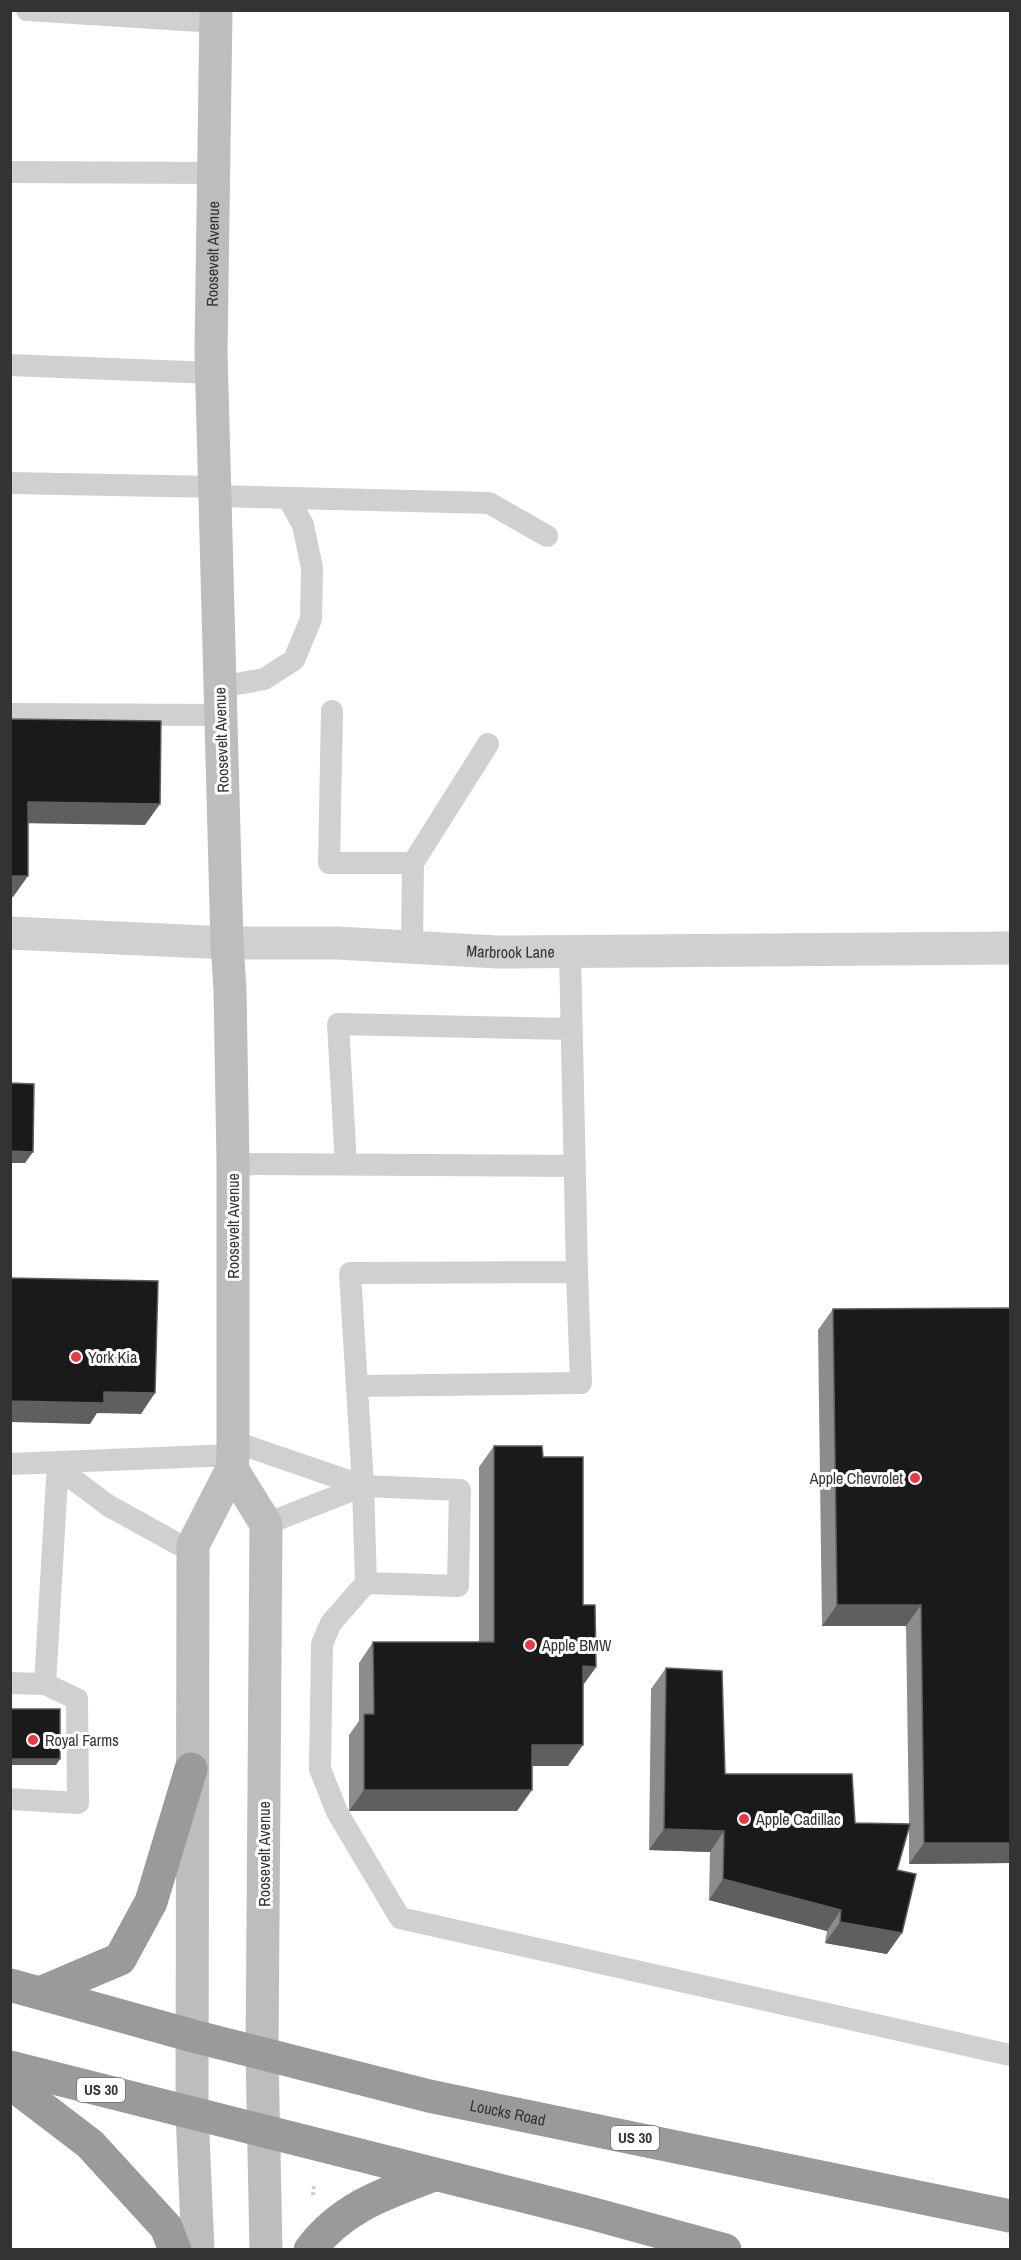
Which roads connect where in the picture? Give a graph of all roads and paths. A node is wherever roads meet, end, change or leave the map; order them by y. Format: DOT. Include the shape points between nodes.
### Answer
graph roads {
  1 [pos="27,10"];
  2 [pos="216,16"];
  3 [pos="10,172"];
  4 [pos="214,172"];
  5 [pos="10,365"];
  6 [pos="212,373"];
  7 [pos="10,483"];
  8 [pos="215,491"];
  9 [pos="288,498"];
  10 [pos="547,536"];
  11 [pos="220,701"];
  12 [pos="332,711"];
  13 [pos="10,714"];
  14 [pos="488,744"];
  15 [pos="413,863"];
  16 [pos="10,933"];
  17 [pos="227,943"];
  18 [pos="412,948"];
  19 [pos="1011,948"];
  20 [pos="570,952"];
  21 [pos="572,1029"];
  22 [pos="233,1164"];
  23 [pos="346,1165"];
  24 [pos="575,1166"];
  25 [pos="577,1272"];
  26 [pos="357,1386"];
  27 [pos="233,1455"];
  28 [pos="10,1464"];
  29 [pos="58,1465"];
  30 [pos="363,1486"];
  31 [pos="266,1524"];
  32 [pos="193,1545"];
  33 [pos="366,1583"];
  34 [pos="10,1683"];
  35 [pos="45,1684"];
  36 [pos="191,1769"];
  37 [pos="10,1799"];
  38 [pos="25,1989"];
  39 [pos="193,2036"];
  40 [pos="262,2053"];
  41 [pos="1011,2055"];
  42 [pos="10,2067"];
  43 [pos="10,2083"];
  44 [pos="192,2114"];
  45 [pos="262,2132"];
  46 [pos="434,2175"];
  47 [pos="1011,2216"];
  48 [pos="175,2250"];
  49 [pos="198,2250"];
  50 [pos="266,2250"];
  51 [pos="310,2250"];
  52 [pos="725,2250"];
  1 -- 2 [label="lane"];
  2 -- 4 [label="main road, Roosevelt Avenue"];
  3 -- 4 [label="lane"];
  4 -- 6 [label="main road, Roosevelt Avenue"];
  5 -- 6 [label="lane"];
  6 -- 8 [label="main road, Roosevelt Avenue"];
  7 -- 8 [label="lane"];
  8 -- 9 [label="lane"];
  8 -- 11 [label="main road, Roosevelt Avenue"];
  9 -- 10 [label="lane" via="489,503"];
  9 -- 11 [label="lane" via="303,525 312,568 311,619 294,660"];
  11 -- 13 [label="lane"];
  11 -- 17 [label="main road, Roosevelt Avenue"];
  12 -- 15 [label="lane" via="328,864"];
  14 -- 15 [label="lane"];
  15 -- 18 [label="lane"];
  16 -- 17 [label="street, Marbrook Lane"];
  17 -- 18 [label="street, Marbrook Lane"];
  17 -- 22 [label="main road, Roosevelt Avenue"];
  18 -- 20 [label="street, Marbrook Lane"];
  19 -- 20 [label="street, Marbrook Lane"];
  20 -- 21 [label="lane"];
  21 -- 23 [label="lane" via="338,1024"];
  21 -- 24 [label="lane"];
  22 -- 23 [label="lane"];
  22 -- 27 [label="main road, Roosevelt Avenue"];
  23 -- 24 [label="lane"];
  24 -- 25 [label="lane"];
  25 -- 26 [label="lane" via="581,1383"];
  25 -- 26 [label="lane" via="350,1273"];
  26 -- 30 [label="lane"];
  27 -- 29 [label="lane"];
  27 -- 30 [label="lane"];
  27 -- 31 [label="main road"];
  27 -- 32 [label="main road, Roosevelt Avenue"];
  28 -- 29 [label="lane"];
  29 -- 32 [label="lane" via="109,1506 178,1544"];
  29 -- 35 [label="lane"];
  30 -- 31 [label="lane"];
  30 -- 33 [label="lane"];
  30 -- 33 [label="lane" via="459,1490 458,1586"];
  31 -- 40 [label="main road, Roosevelt Avenue"];
  32 -- 36 [label="main road, Roosevelt Avenue"];
  33 -- 41 [label="lane" via="331,1623 322,1644 320,1769 337,1812 400,1918"];
  34 -- 35 [label="lane"];
  35 -- 37 [label="lane" via="77,1699 78,1803"];
  36 -- 38 [label="highway" via="151,1902 120,1959"];
  36 -- 39 [label="main road, Roosevelt Avenue"];
  38 -- 39 [label="highway, Loucks Road / US 30"];
  39 -- 40 [label="highway, Loucks Road / US 30"];
  39 -- 44 [label="main road, Roosevelt Avenue"];
  40 -- 45 [label="main road, Roosevelt Avenue"];
  40 -- 47 [label="highway, Loucks Road / US 30" via="429,2096"];
  42 -- 44 [label="highway, US 30"];
  43 -- 48 [label="highway" via="90,2144 166,2227"];
  44 -- 45 [label="highway, US 30"];
  44 -- 49 [label="main road, Roosevelt Avenue"];
  45 -- 46 [label="highway, US 30"];
  45 -- 50 [label="main road, Roosevelt Avenue"];
  46 -- 51 [label="highway" via="371,2199 338,2221"];
  46 -- 52 [label="highway, US 30"];
}
